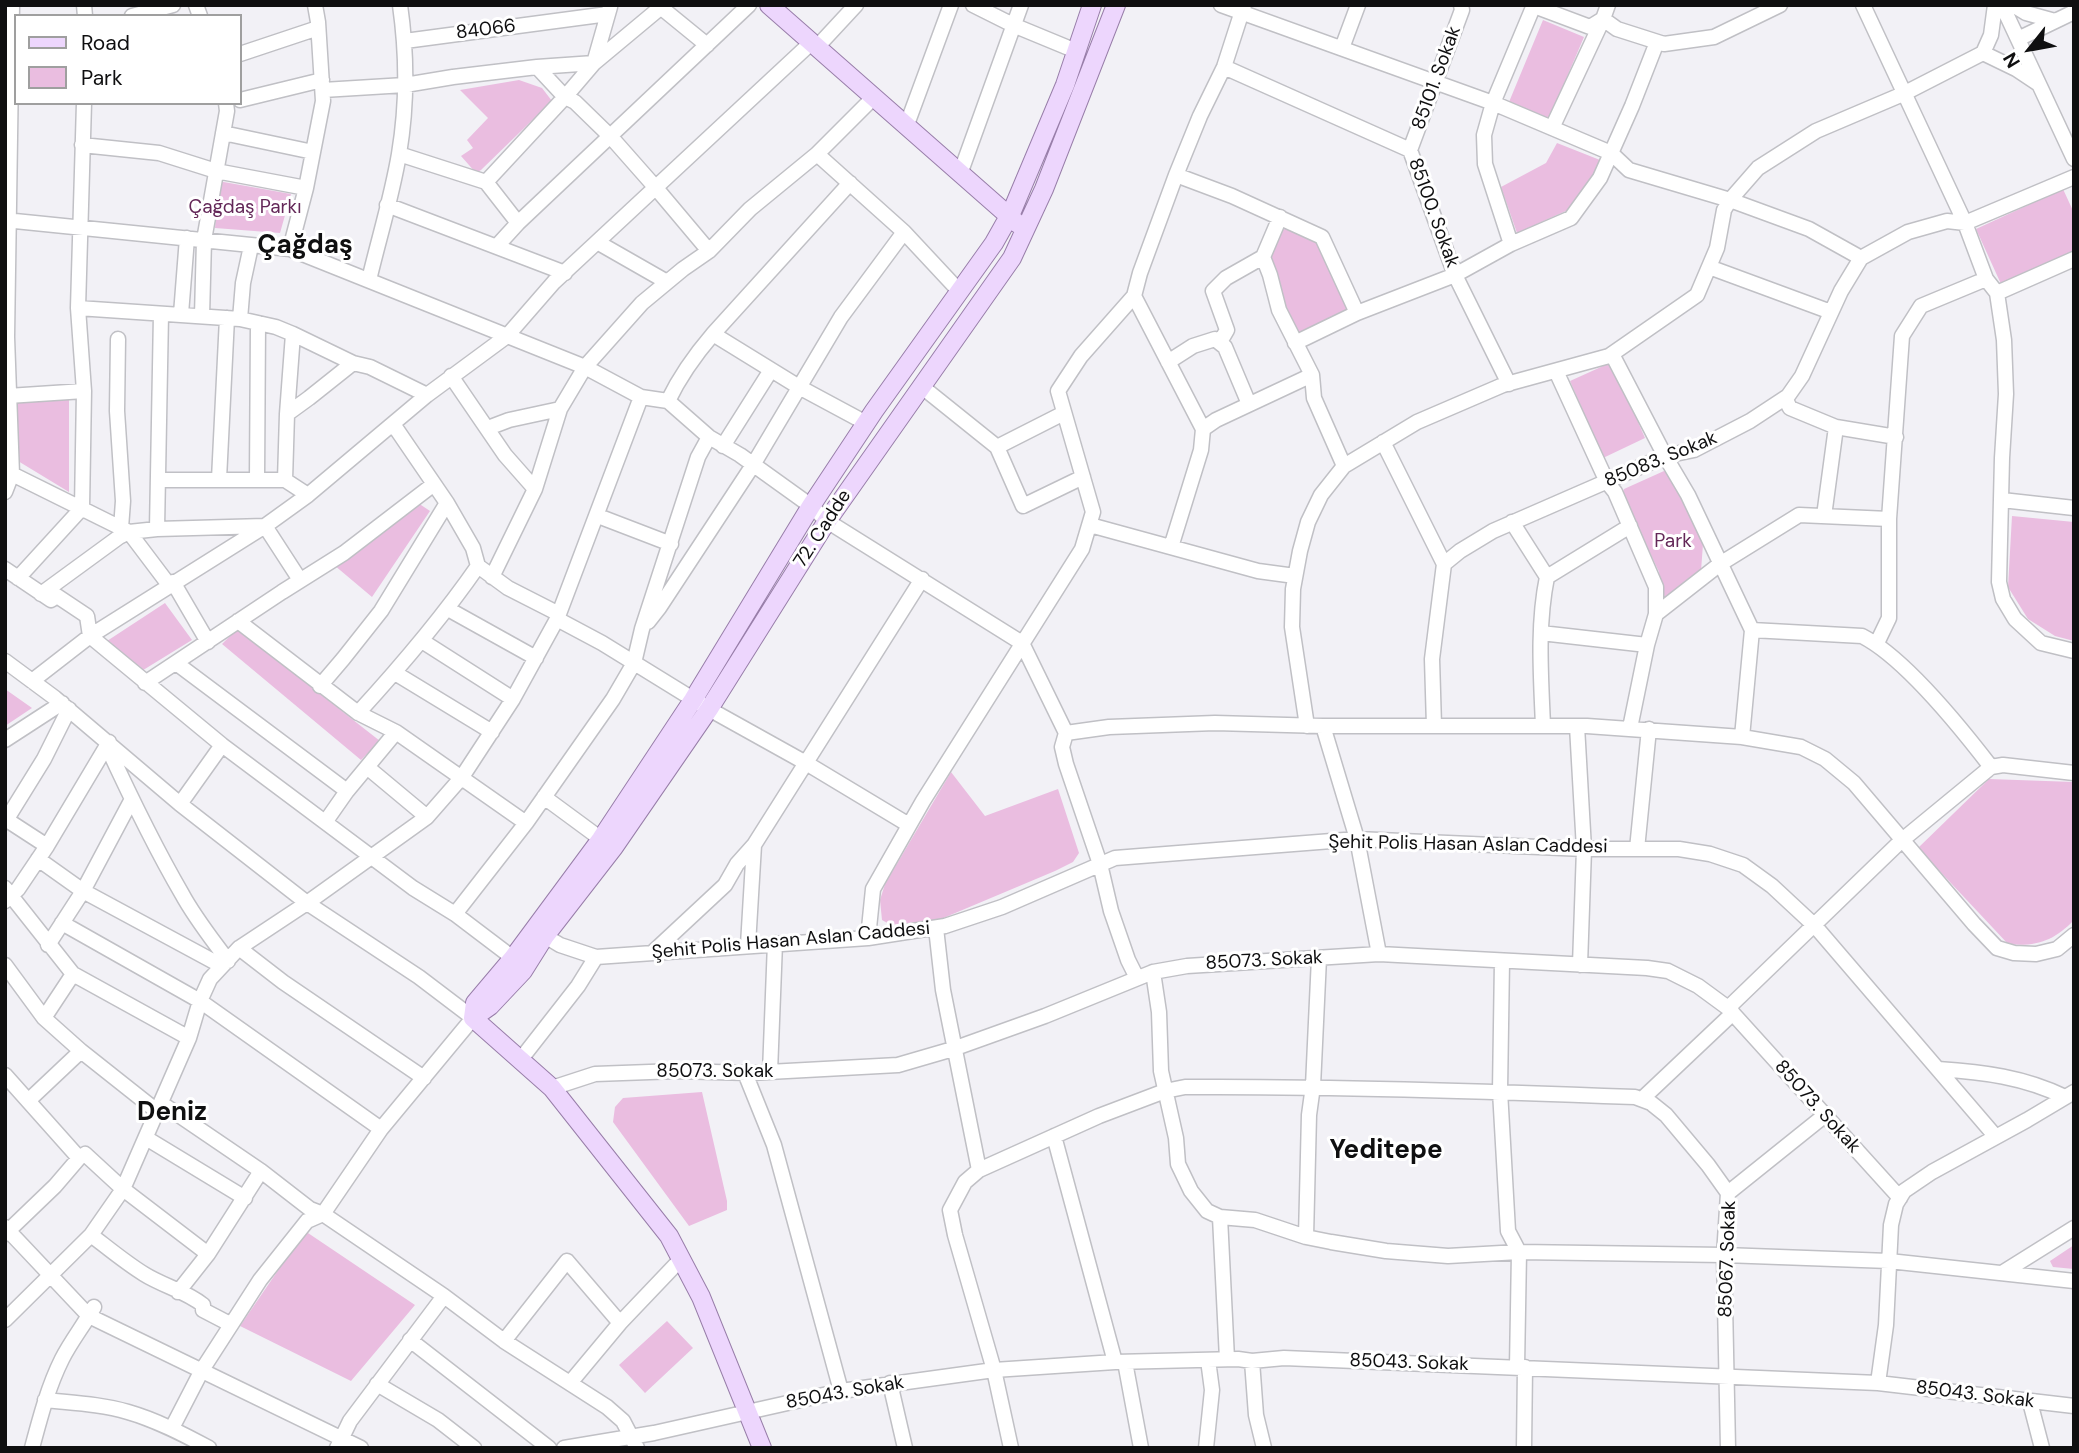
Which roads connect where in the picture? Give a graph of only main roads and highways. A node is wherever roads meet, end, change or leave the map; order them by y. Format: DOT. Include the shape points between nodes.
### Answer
graph roads {
  1 [pos="769,5"];
  2 [pos="1092,5"];
  3 [pos="1116,5"];
  4 [pos="1009,216"];
  5 [pos="1025,231"];
  6 [pos="701,704"];
  7 [pos="473,1018"];
  8 [pos="762,1448"];
  1 -- 4 [label="main road"];
  2 -- 4 [label="main road" via="1065,85"];
  3 -- 5 [label="main road, 72. Cadde"];
  4 -- 5 [label="main road"];
  4 -- 6 [label="main road" via="995,243 811,506"];
  5 -- 6 [label="main road, 72. Cadde" via="1012,258"];
  6 -- 7 [label="main road" via="475,1003"];
  6 -- 7 [label="main road, 72. Cadde" via="614,847 523,971"];
  7 -- 8 [label="main road" via="552,1088 668,1236 701,1297"];
}
